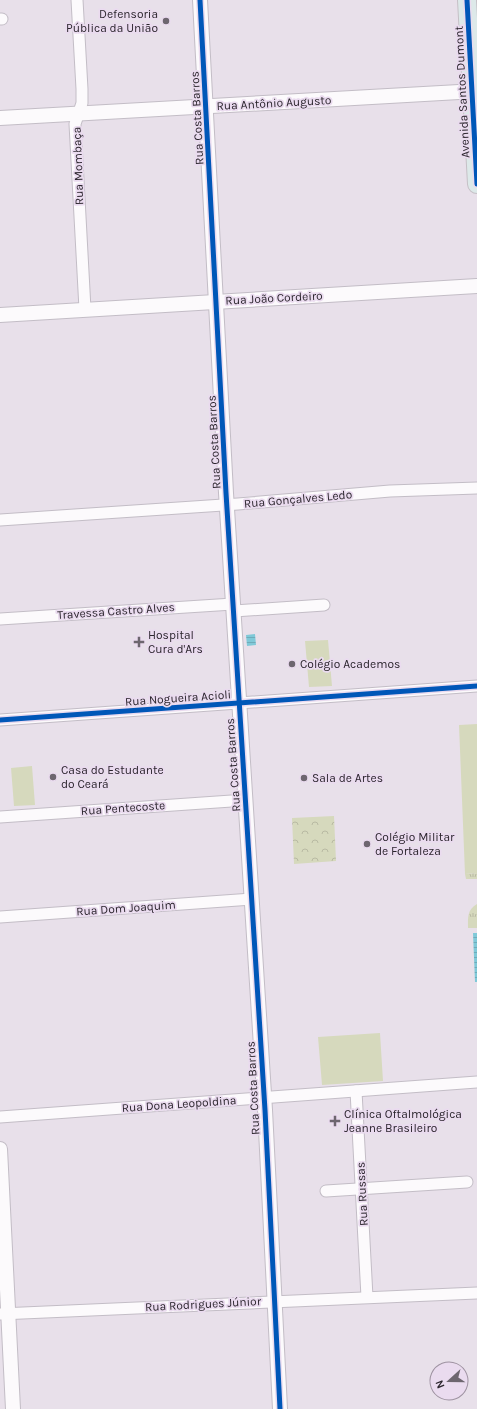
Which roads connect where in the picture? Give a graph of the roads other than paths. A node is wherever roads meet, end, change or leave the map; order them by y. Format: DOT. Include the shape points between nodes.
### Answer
graph roads {
  1 [pos="77,0"];
  2 [pos="200,0"];
  3 [pos="467,0"];
  4 [pos="475,91"];
  5 [pos="206,106"];
  6 [pos="79,113"];
  7 [pos="0,118"];
  8 [pos="477,184"];
  9 [pos="477,286"];
  10 [pos="216,302"];
  11 [pos="85,309"];
  12 [pos="0,315"];
  13 [pos="477,488"];
  14 [pos="227,505"];
  15 [pos="0,520"];
  16 [pos="324,605"];
  17 [pos="233,608"];
  18 [pos="0,619"];
  19 [pos="477,686"];
  20 [pos="239,704"];
  21 [pos="0,720"];
  22 [pos="246,800"];
  23 [pos="0,816"];
  24 [pos="252,899"];
  25 [pos="0,917"];
  26 [pos="477,1082"];
  27 [pos="356,1091"];
  28 [pos="264,1099"];
  29 [pos="0,1117"];
  30 [pos="0,1149"];
  31 [pos="467,1182"];
  32 [pos="362,1188"];
  33 [pos="326,1191"];
  34 [pos="477,1293"];
  35 [pos="367,1297"];
  36 [pos="274,1301"];
  37 [pos="4,1314"];
  38 [pos="13,1409"];
  39 [pos="280,1409"];
  1 -- 6 [label="street, Rua Mombaça" via="82,89"];
  2 -- 5 [label="street, Rua Costa Barros"];
  3 -- 4 [label="main road, Avenida Santos Dumont"];
  4 -- 5 [label="street, Rua Antônio Augusto"];
  4 -- 8 [label="main road, Avenida Santos Dumont"];
  5 -- 6 [label="street, Rua Antônio Augusto"];
  5 -- 10 [label="street, Rua Costa Barros"];
  6 -- 7 [label="street, Rua Antônio Augusto"];
  6 -- 11 [label="street, Rua Mombaça" via="76,124"];
  9 -- 10 [label="street, Rua João Cordeiro"];
  10 -- 11 [label="street, Rua João Cordeiro"];
  10 -- 14 [label="street, Rua Costa Barros"];
  11 -- 12 [label="street, Rua João Cordeiro"];
  13 -- 14 [label="street, Rua Gonçalves Ledo" via="410,490"];
  14 -- 15 [label="street, Rua Gonçalves Ledo"];
  14 -- 17 [label="street, Rua Costa Barros"];
  16 -- 17 [label="street, Travessa Castro Alves"];
  17 -- 18 [label="street, Travessa Castro Alves"];
  17 -- 20 [label="street, Rua Costa Barros"];
  19 -- 20 [label="street, Rua Nogueira Acioli"];
  20 -- 21 [label="street, Rua Nogueira Acioli"];
  20 -- 22 [label="street, Rua Costa Barros"];
  22 -- 23 [label="street, Rua Pentecoste"];
  22 -- 24 [label="street, Rua Costa Barros"];
  24 -- 25 [label="street, Rua Dom Joaquim"];
  24 -- 28 [label="street, Rua Costa Barros"];
  26 -- 27 [label="street, Rua Dona Leopoldina"];
  27 -- 28 [label="street, Rua Dona Leopoldina"];
  27 -- 32 [label="street, Rua Russas"];
  28 -- 29 [label="street, Rua Dona Leopoldina"];
  28 -- 36 [label="street, Rua Costa Barros"];
  30 -- 37 [label="street"];
  31 -- 32 [label="street"];
  32 -- 33 [label="street"];
  32 -- 35 [label="street, Rua Russas"];
  34 -- 35 [label="street, Rua Rodrigues Júnior"];
  35 -- 36 [label="street, Rua Rodrigues Júnior"];
  36 -- 37 [label="street, Rua Rodrigues Júnior"];
  36 -- 39 [label="street, Rua Costa Barros"];
  37 -- 38 [label="street"];
}
